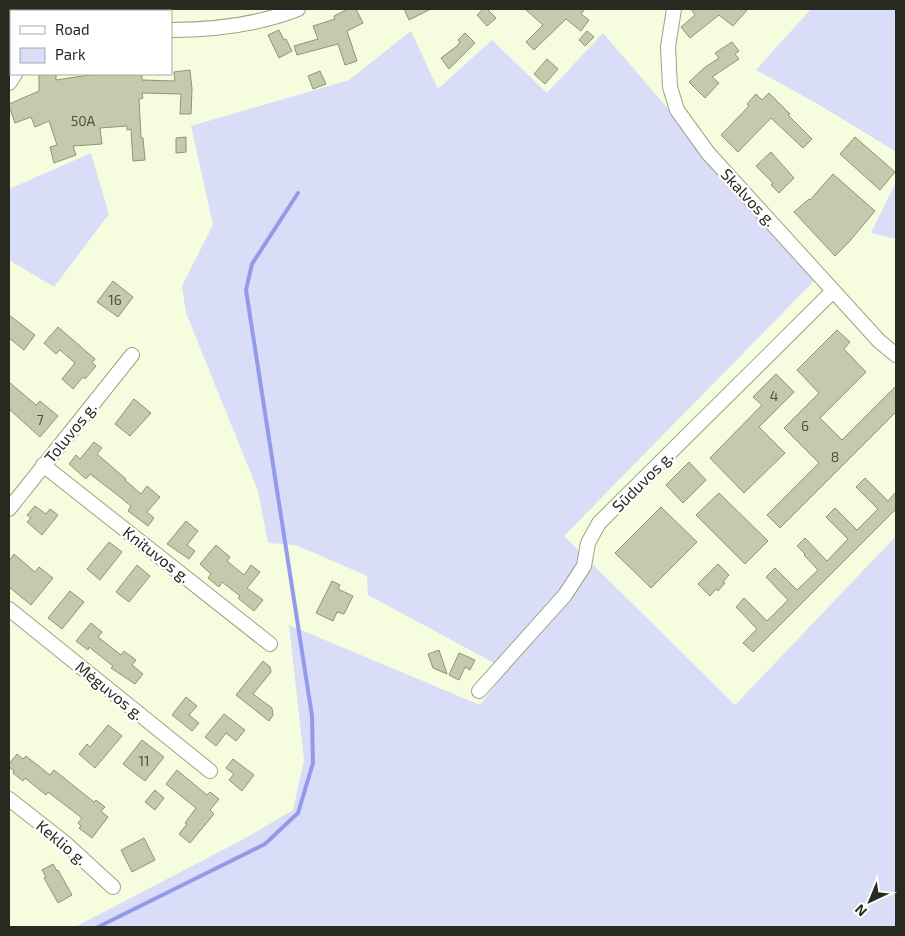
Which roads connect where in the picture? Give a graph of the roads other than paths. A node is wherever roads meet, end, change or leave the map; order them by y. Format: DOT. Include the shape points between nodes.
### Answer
graph roads {
  1 [pos="298,9"];
  2 [pos="674,9"];
  3 [pos="172,30"];
  4 [pos="834,291"];
  5 [pos="132,355"];
  6 [pos="896,355"];
  7 [pos="44,465"];
  8 [pos="9,509"];
  9 [pos="9,609"];
  10 [pos="270,644"];
  11 [pos="479,691"];
  12 [pos="210,770"];
  13 [pos="9,799"];
  14 [pos="113,887"];
  1 -- 3 [label="street" via="240,25"];
  2 -- 4 [label="street, Skalvos g." via="668,47 670,87 677,110 708,153"];
  4 -- 6 [label="street, Skalvos g."];
  4 -- 11 [label="street, Sūduvos g." via="600,522 588,544 584,566 565,595"];
  5 -- 7 [label="street, Toluvos g."];
  7 -- 8 [label="street, Toluvos g."];
  7 -- 10 [label="street, Knituvos g."];
  9 -- 12 [label="street, Mėguvos g."];
  13 -- 14 [label="street, Keklio g." via="64,842"];
}
